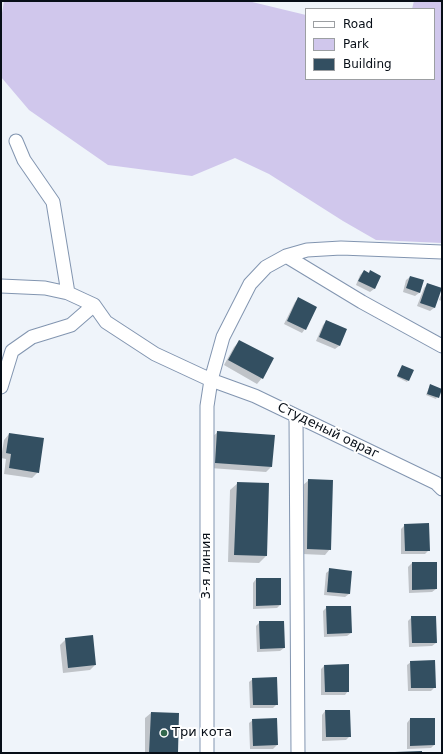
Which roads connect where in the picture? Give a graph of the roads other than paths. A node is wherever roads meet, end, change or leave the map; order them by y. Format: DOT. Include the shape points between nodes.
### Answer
graph roads {
  1 [pos="16,141"];
  2 [pos="442,252"];
  3 [pos="286,256"];
  4 [pos="1,286"];
  5 [pos="68,293"];
  6 [pos="94,305"];
  7 [pos="442,346"];
  8 [pos="211,380"];
  9 [pos="1,387"];
  10 [pos="296,416"];
  11 [pos="442,489"];
  12 [pos="208,753"];
  13 [pos="298,753"];
  1 -- 5 [label="street" via="24,160 53,202"];
  2 -- 3 [label="street, 3-я линия" via="340,248 307,250"];
  3 -- 7 [label="street"];
  3 -- 8 [label="street, 3-я линия" via="266,266 250,284 223,337"];
  4 -- 5 [label="street" via="45,288"];
  5 -- 6 [label="street"];
  6 -- 8 [label="street, Студеный овраг" via="106,322 155,354"];
  6 -- 9 [label="street" via="71,325 32,337 12,352"];
  8 -- 10 [label="street, Студеный овраг" via="255,396"];
  8 -- 12 [label="street, 3-я линия" via="207,406"];
  10 -- 11 [label="street, Студеный овраг" via="436,483"];
  10 -- 13 [label="street"];
}
